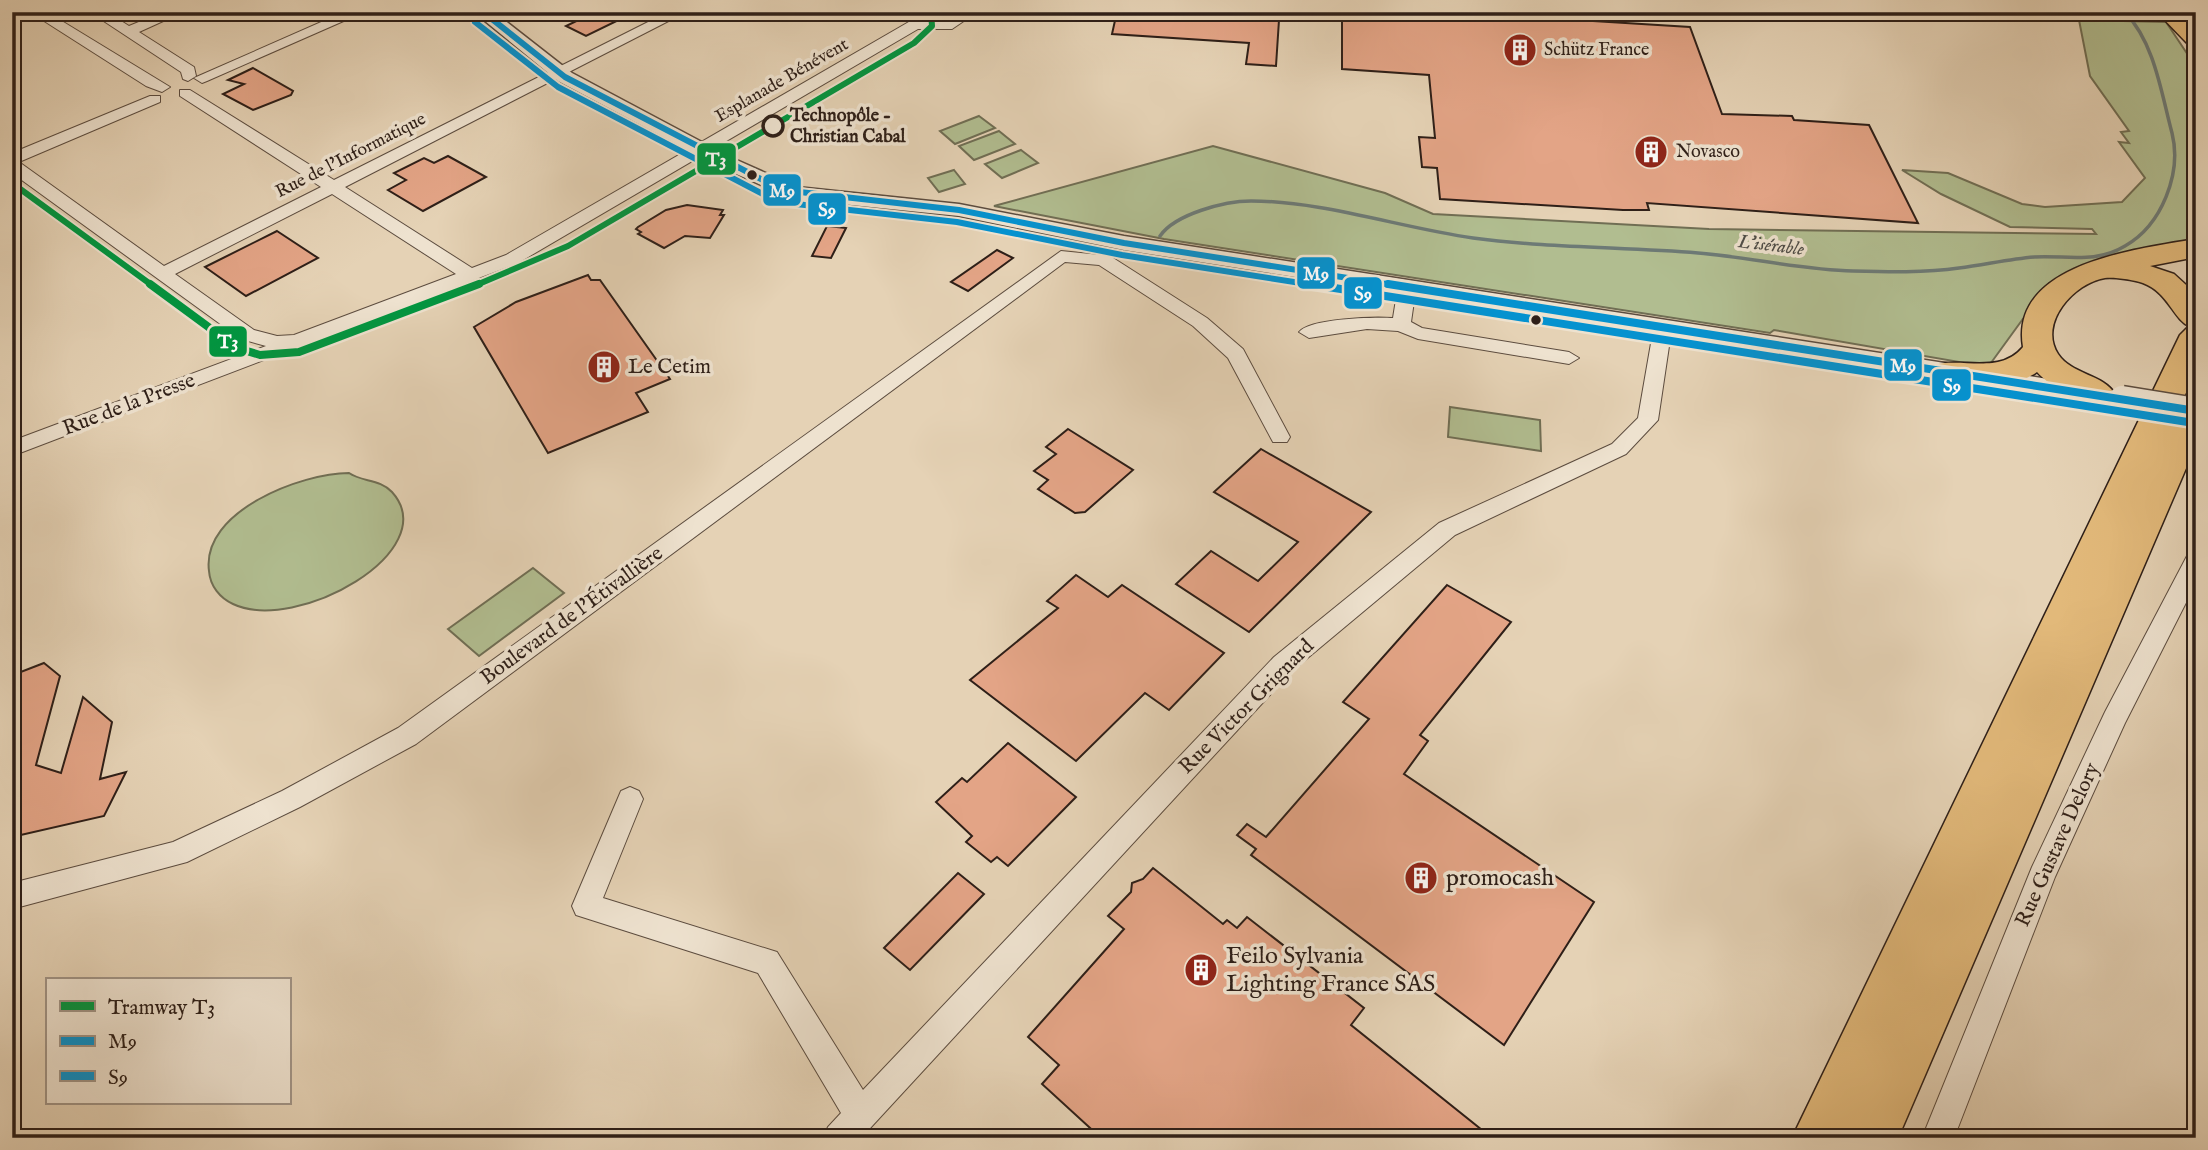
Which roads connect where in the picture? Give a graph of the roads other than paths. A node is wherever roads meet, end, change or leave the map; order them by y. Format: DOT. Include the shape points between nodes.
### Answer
graph roads {
  1 [pos="21,12"];
  2 [pos="37,12"];
  3 [pos="97,12"];
  4 [pos="176,12"];
  5 [pos="357,12"];
  6 [pos="483,12"];
  7 [pos="679,12"];
  8 [pos="937,12"];
  9 [pos="970,12"];
  10 [pos="2169,12"];
  11 [pos="2190,12"];
  12 [pos="12,18"];
  13 [pos="2196,18"];
  14 [pos="917,25"];
  15 [pos="127,32"];
  16 [pos="2196,38"];
  17 [pos="559,73"];
  18 [pos="192,83"];
  19 [pos="158,93"];
  20 [pos="702,149"];
  21 [pos="12,159"];
  22 [pos="12,165"];
  23 [pos="330,187"];
  24 [pos="1062,231"];
  25 [pos="1125,243"];
  26 [pos="2196,248"];
  27 [pos="1061,256"];
  28 [pos="1104,260"];
  29 [pos="2100,269"];
  30 [pos="160,274"];
  31 [pos="471,275"];
  32 [pos="1407,287"];
  33 [pos="2196,318"];
  34 [pos="1401,326"];
  35 [pos="1662,326"];
  36 [pos="1308,332"];
  37 [pos="316,335"];
  38 [pos="2196,335"];
  39 [pos="2038,350"];
  40 [pos="1569,358"];
  41 [pos="1945,373"];
  42 [pos="2110,397"];
  43 [pos="2196,404"];
  44 [pos="2196,411"];
  45 [pos="1280,437"];
  46 [pos="12,449"];
  47 [pos="2196,560"];
  48 [pos="630,799"];
  49 [pos="12,896"];
  50 [pos="861,1116"];
  51 [pos="838,1138"];
  52 [pos="1818,1138"];
  53 [pos="1871,1138"];
  54 [pos="1938,1138"];
  1 -- 12 [label="street"];
  2 -- 19 [label="street" via="151,83"];
  3 -- 15 [label="street"];
  4 -- 15 [label="street"];
  5 -- 18 [label="street"];
  6 -- 17 [label="street"];
  7 -- 17 [label="street, Rue de l'Informatique"];
  8 -- 14 [label="street, Esplanade Bénévent"];
  9 -- 14 [label="street" via="947,26"];
  10 -- 16 [label="highway"];
  11 -- 13 [label="highway"];
  14 -- 20 [label="street, Esplanade Bénévent"];
  15 -- 18 [label="street" via="190,70"];
  17 -- 20 [label="street"];
  17 -- 23 [label="street, Rue de l'Informatique"];
  18 -- 19 [label="street"];
  18 -- 23 [label="street"];
  19 -- 21 [label="street"];
  20 -- 24 [label="street" via="793,193 959,210"];
  20 -- 31 [label="street, Rue de la Presse" via="520,254"];
  22 -- 30 [label="street"];
  23 -- 30 [label="street, Rue de l'Informatique"];
  23 -- 31 [label="street"];
  24 -- 25 [label="street"];
  24 -- 27 [label="street"];
  25 -- 28 [label="street"];
  25 -- 32 [label="street"];
  26 -- 29 [label="highway"];
  27 -- 28 [label="street"];
  27 -- 49 [label="street, Boulevard de l'Étivallière" via="407,736 291,799 177,853"];
  28 -- 45 [label="street" via="1200,322 1236,354"];
  29 -- 33 [label="highway" via="2131,271 2172,284"];
  29 -- 39 [label="highway" via="2052,298 2038,319"];
  30 -- 37 [label="street" via="248,335 277,342"];
  31 -- 37 [label="street, Rue de la Presse"];
  32 -- 34 [label="street"];
  32 -- 35 [label="street"];
  34 -- 36 [label="street" via="1367,323"];
  34 -- 40 [label="street"];
  35 -- 41 [label="street"];
  35 -- 50 [label="street, Rue Victor Grignard" via="1648,421 1619,449 1447,529 1283,664"];
  37 -- 46 [label="street, Rue de la Presse"];
  38 -- 52 [label="highway"];
  39 -- 41 [label="highway" via="2025,366 2011,373"];
  39 -- 42 [label="highway" via="2066,380"];
  41 -- 42 [label="street"];
  42 -- 44 [label="street, bridge"];
  43 -- 53 [label="highway"];
  47 -- 54 [label="street, Rue Gustave Delory" via="2047,865"];
  48 -- 50 [label="street" via="586,906 767,962"];
  50 -- 51 [label="street, Rue Victor Grignard"];
}
